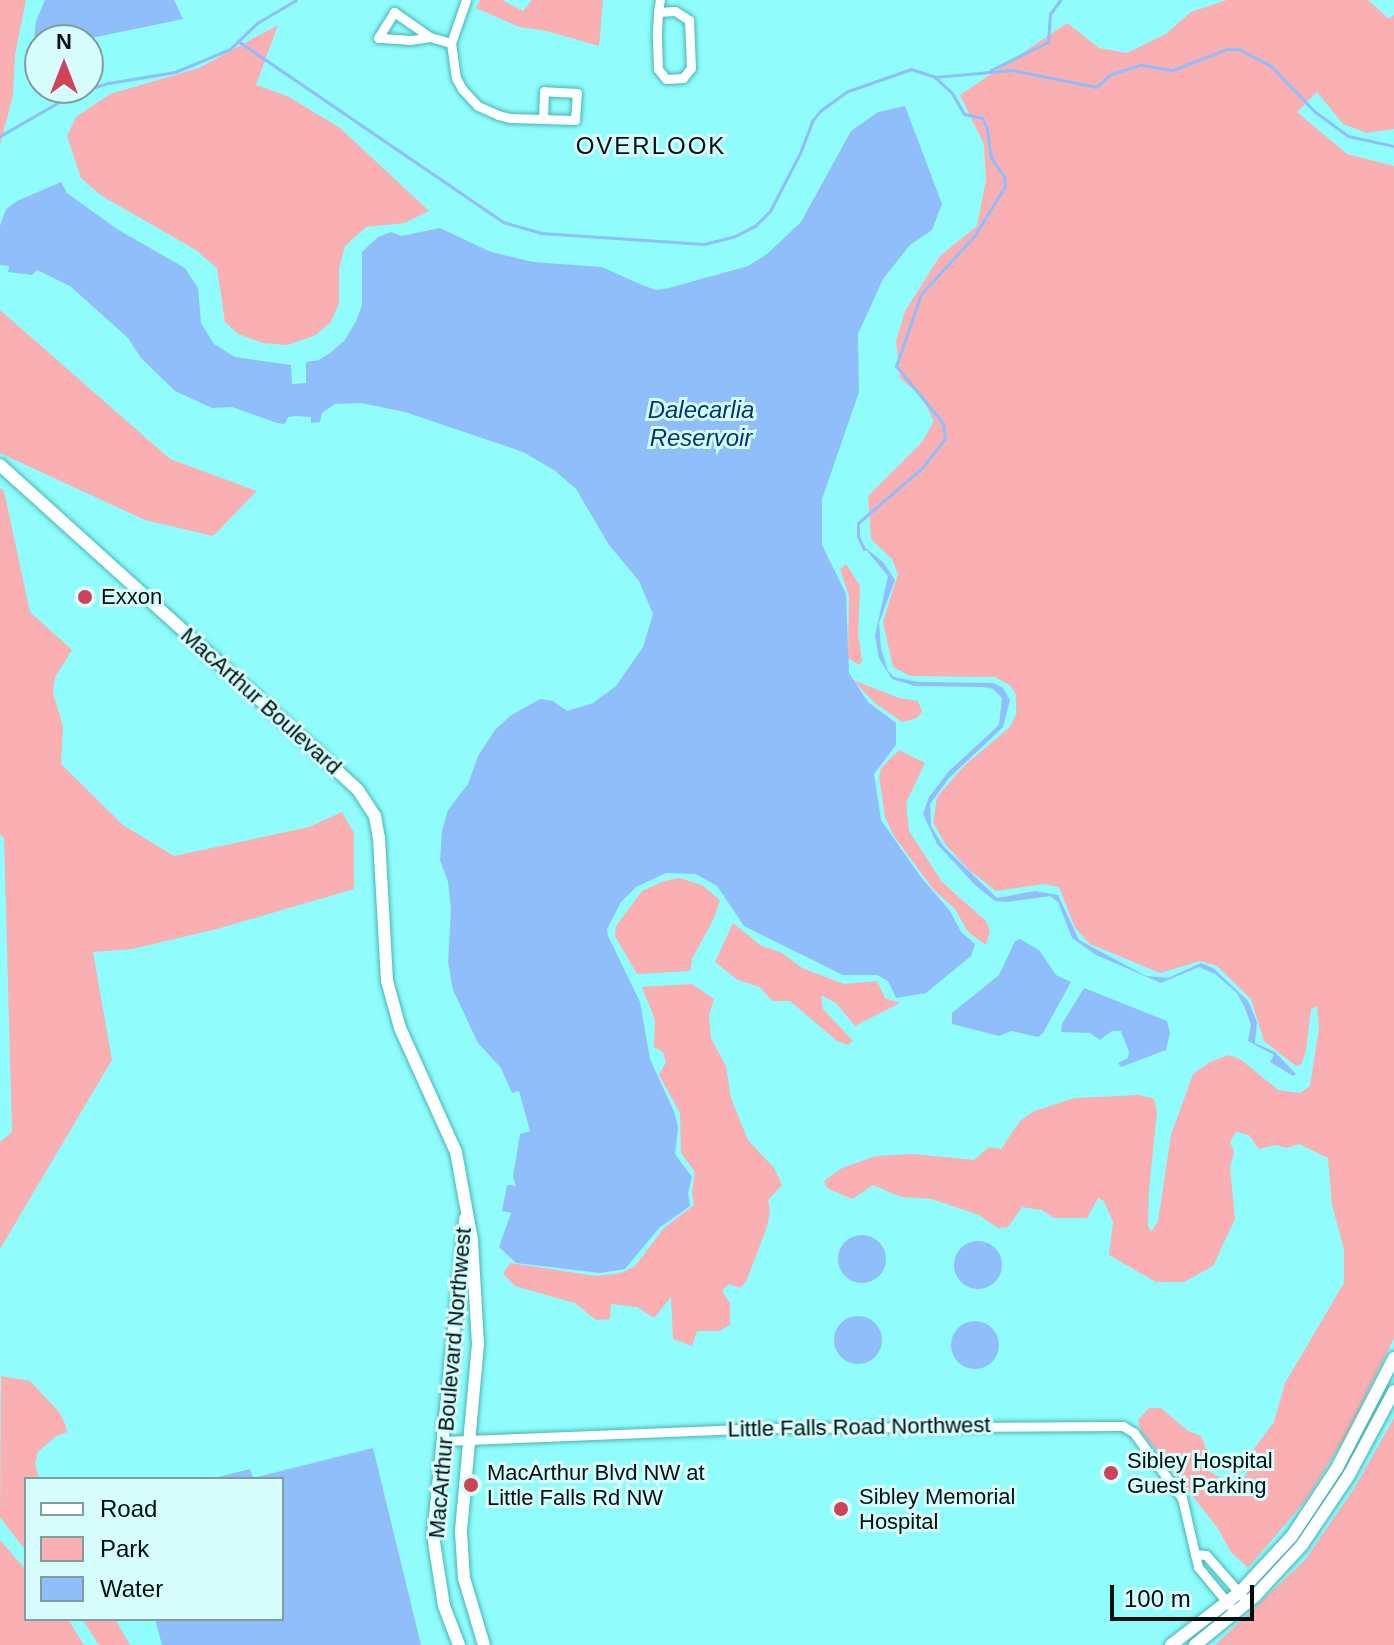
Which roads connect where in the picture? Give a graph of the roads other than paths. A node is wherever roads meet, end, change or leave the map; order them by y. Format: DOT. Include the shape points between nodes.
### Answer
graph roads {
  1 [pos="466,0"];
  2 [pos="660,0"];
  3 [pos="658,12"];
  4 [pos="430,37"];
  5 [pos="451,43"];
  6 [pos="543,118"];
  7 [pos="0,465"];
  8 [pos="392,1004"];
  9 [pos="466,1212"];
  10 [pos="1394,1358"];
  11 [pos="1394,1391"];
  12 [pos="443,1441"];
  13 [pos="469,1442"];
  14 [pos="1195,1554"];
  15 [pos="1244,1597"];
  16 [pos="1232,1608"];
  17 [pos="459,1645"];
  18 [pos="484,1645"];
  19 [pos="1171,1645"];
  20 [pos="1195,1645"];
  1 -- 5 [label="street"];
  2 -- 3 [label="street"];
  3 -- 3 [label="street" via="675,11 689,20 691,68 683,78 666,79 658,69"];
  4 -- 4 [label="street" via="410,40 378,38 394,12"];
  4 -- 5 [label="street"];
  5 -- 6 [label="street" via="456,78 478,106 510,118"];
  6 -- 6 [label="street" via="544,91 577,93 575,120"];
  7 -- 8 [label="main road, MacArthur Boulevard" via="369,804 379,838"];
  8 -- 9 [label="main road, MacArthur Boulevard Northwest" via="456,1152"];
  9 -- 12 [label="main road, MacArthur Boulevard Northwest"];
  9 -- 13 [label="main road, MacArthur Boulevard Northwest" via="478,1344"];
  10 -- 15 [label="main road" via="1315,1503"];
  11 -- 15 [label="main road" via="1314,1529"];
  12 -- 13 [label="street, Little Falls Road Northwest"];
  12 -- 17 [label="main road, MacArthur Boulevard Northwest" via="434,1546 444,1606"];
  13 -- 14 [label="street, Little Falls Road Northwest" via="757,1428 1123,1426 1134,1433 1182,1498"];
  13 -- 18 [label="main road, MacArthur Boulevard Northwest" via="460,1511 462,1554 469,1602"];
  14 -- 15 [label="street" via="1206,1555"];
  14 -- 16 [label="street, Little Falls Road Northwest" via="1198,1567"];
  15 -- 16 [label="main road"];
  16 -- 19 [label="main road"];
  16 -- 20 [label="main road"];
}
